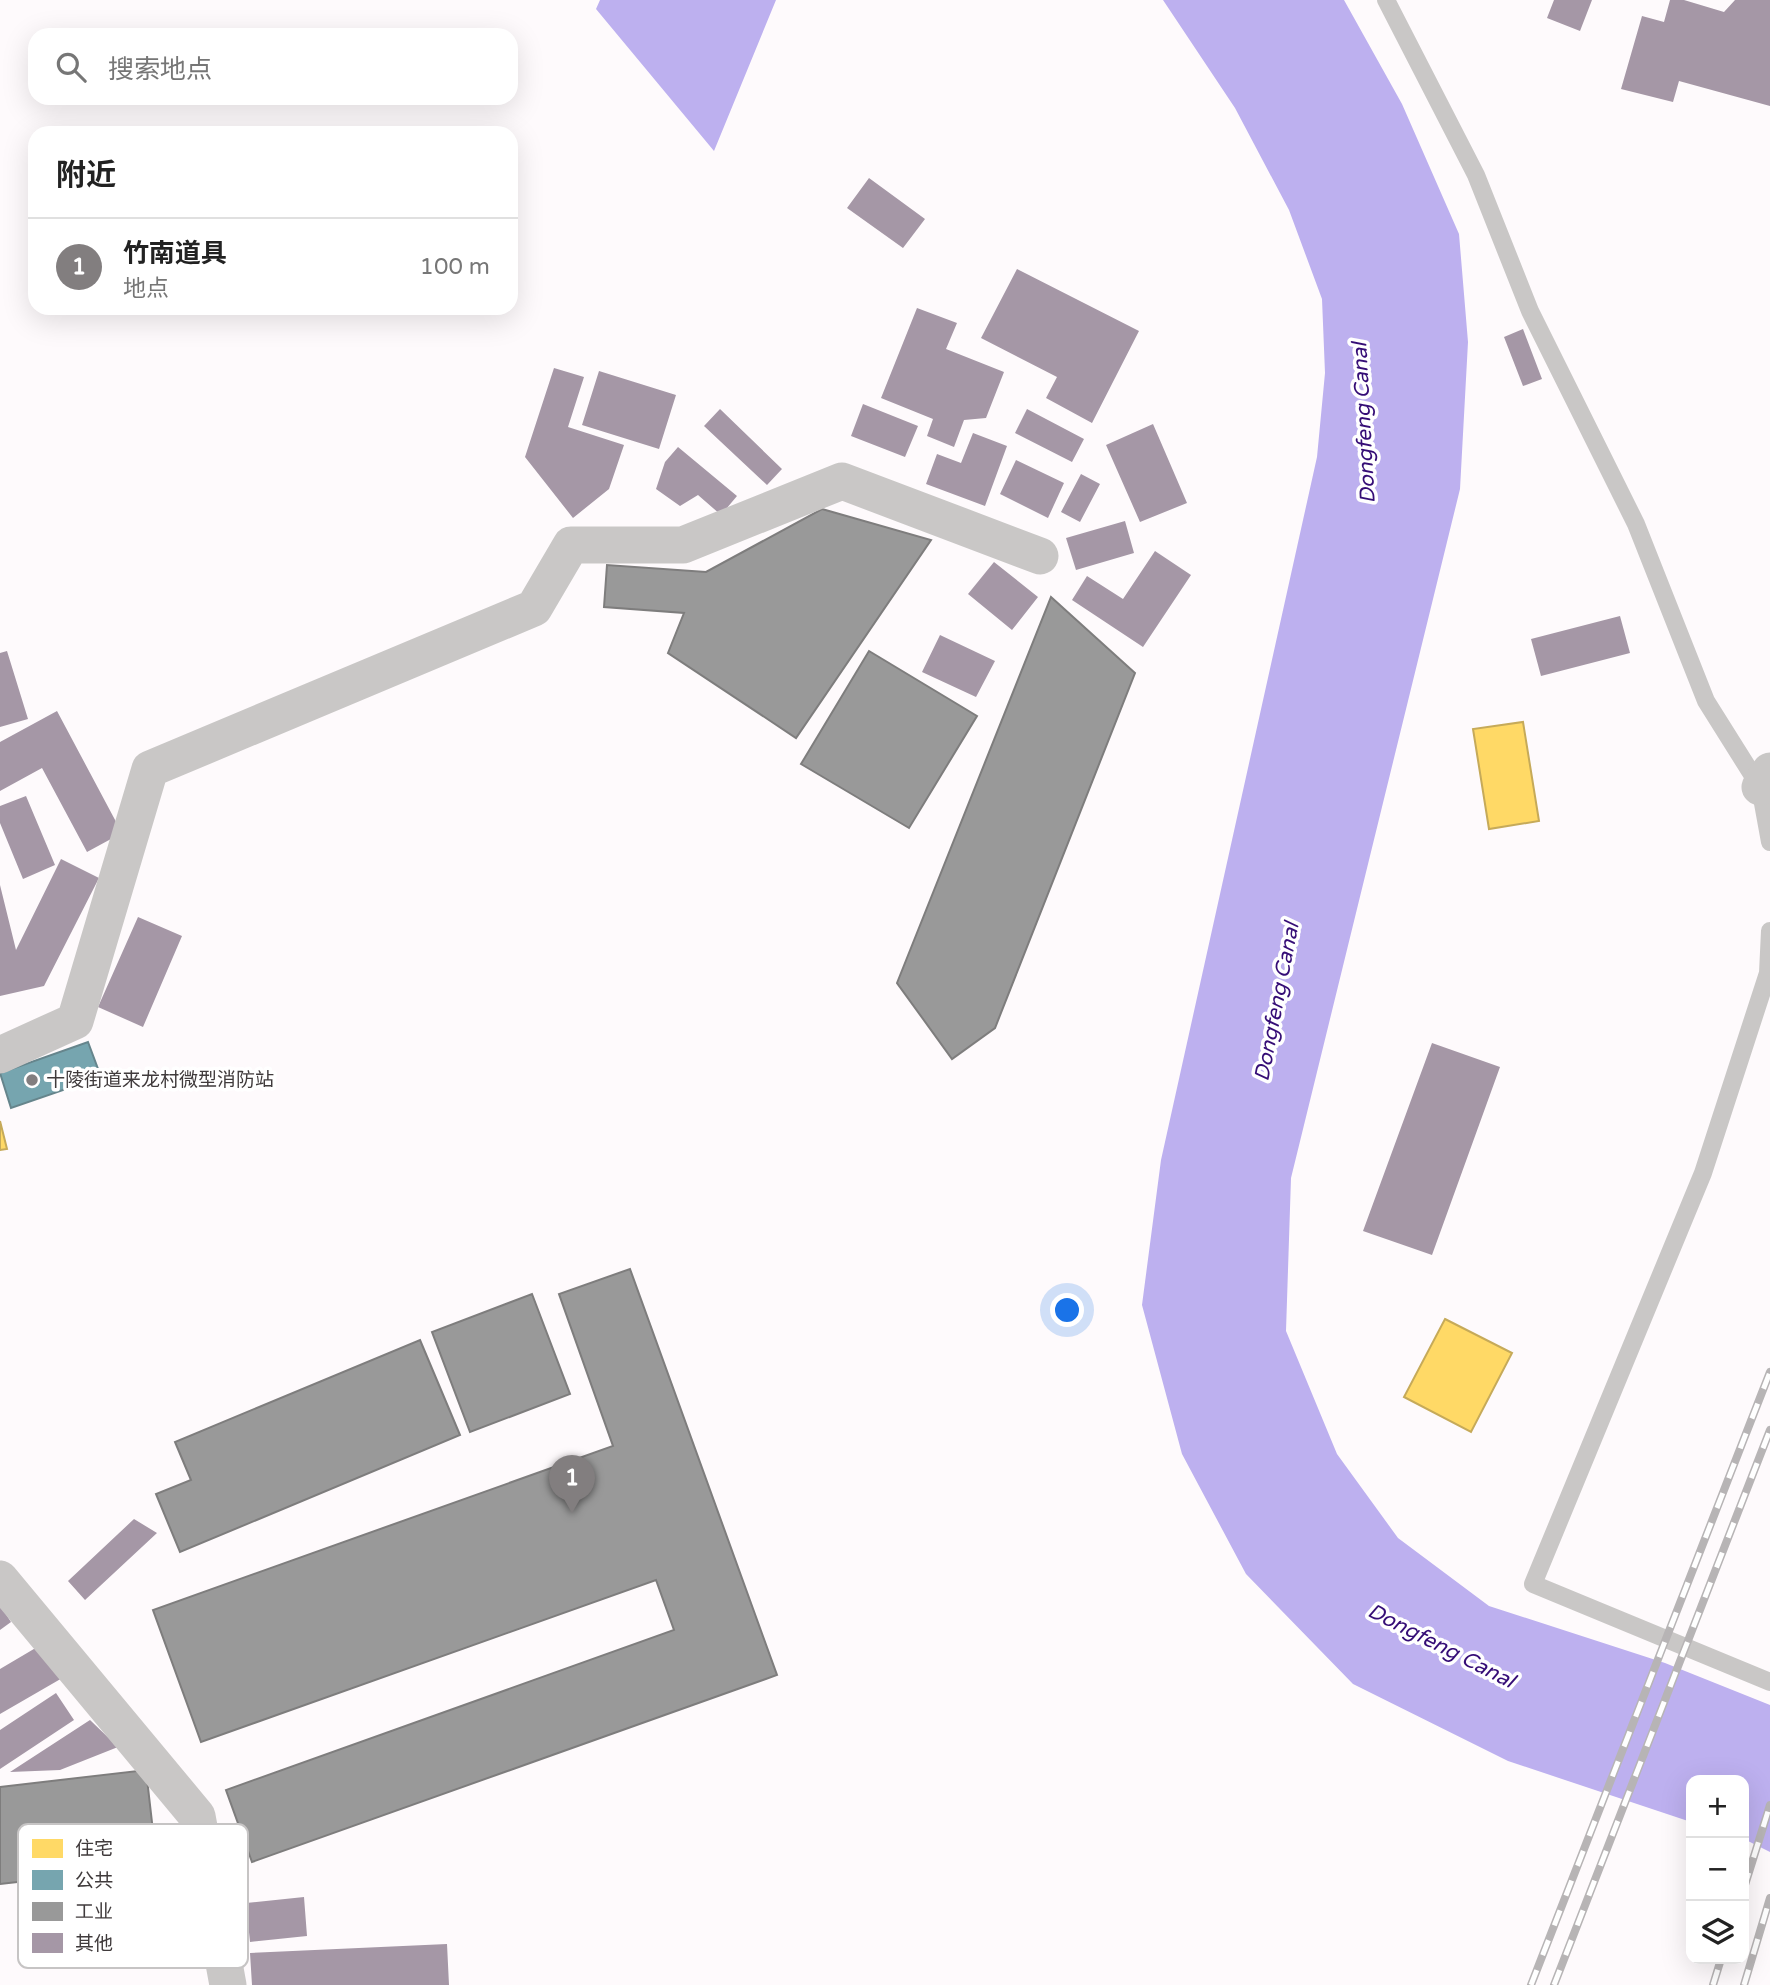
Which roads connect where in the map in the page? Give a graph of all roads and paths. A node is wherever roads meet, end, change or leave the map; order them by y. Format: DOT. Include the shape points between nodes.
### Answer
graph roads {
  1 [pos="1386,0"];
  2 [pos="1040,556"];
  3 [pos="1765,779"];
  4 [pos="1770,842"];
  5 [pos="1770,930"];
  6 [pos="0,1055"];
  7 [pos="0,1579"];
  8 [pos="1770,1682"];
  9 [pos="199,1824"];
  1 -- 3 [label="lane" via="1476,175 1530,311 1636,524 1706,701"];
  2 -- 6 [label="street" via="842,481 683,545 571,545 534,608 150,769 75,1021"];
  3 -- 4 [label="lane"];
  5 -- 8 [label="lane" via="1768,973 1703,1173 1533,1584"];
  7 -- 9 [label="street" via="197,1815"];
}
